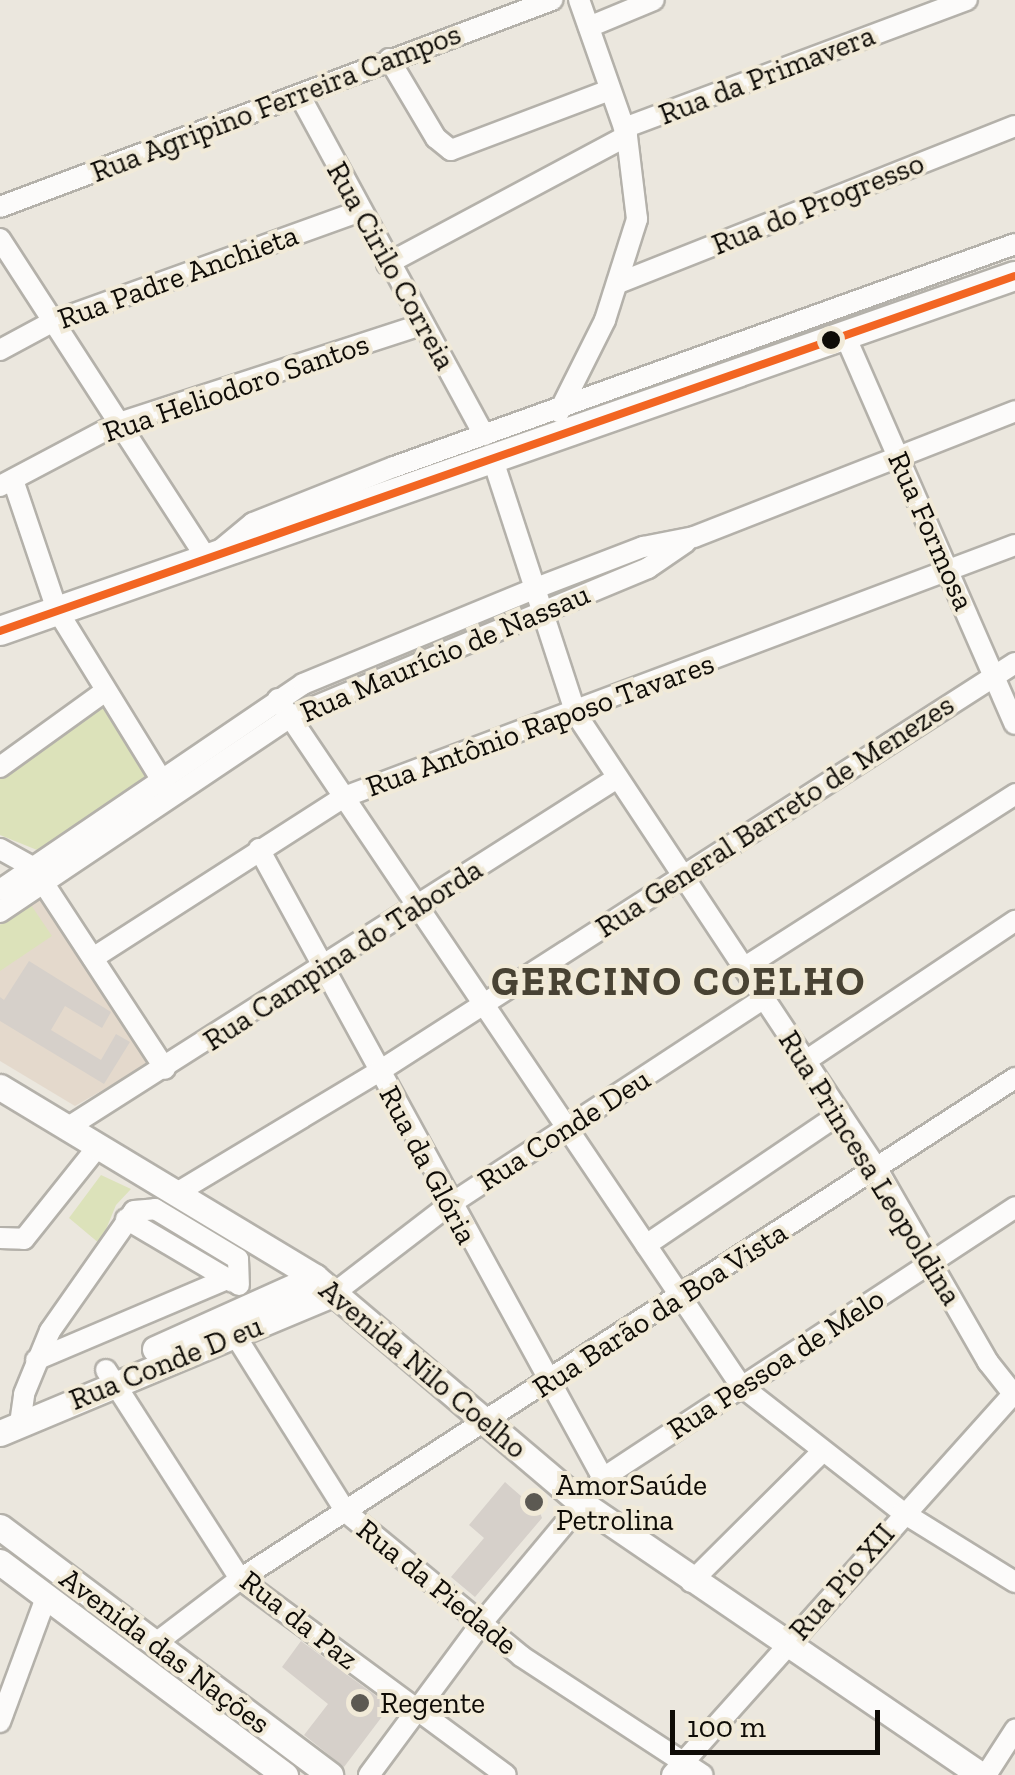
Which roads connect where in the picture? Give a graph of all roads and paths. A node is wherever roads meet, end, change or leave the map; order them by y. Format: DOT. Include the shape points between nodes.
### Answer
graph roads {
  1 [pos="552,0"];
  2 [pos="579,0"];
  3 [pos="654,0"];
  4 [pos="967,0"];
  5 [pos="590,27"];
  6 [pos="388,59"];
  7 [pos="610,90"];
  8 [pos="300,96"];
  9 [pos="1015,126"];
  10 [pos="626,132"];
  11 [pos="0,207"];
  12 [pos="360,212"];
  13 [pos="0,238"];
  14 [pos="1015,244"];
  15 [pos="387,264"];
  16 [pos="1015,276"];
  17 [pos="621,282"];
  18 [pos="52,322"];
  19 [pos="423,324"];
  20 [pos="846,338"];
  21 [pos="0,350"];
  22 [pos="562,407"];
  23 [pos="1015,411"];
  24 [pos="118,423"];
  25 [pos="540,444"];
  26 [pos="489,447"];
  27 [pos="897,457"];
  28 [pos="6,483"];
  29 [pos="694,536"];
  30 [pos="1015,545"];
  31 [pos="211,556"];
  32 [pos="949,571"];
  33 [pos="536,588"];
  34 [pos="57,610"];
  35 [pos="543,613"];
  36 [pos="0,631"];
  37 [pos="1015,663"];
  38 [pos="994,676"];
  39 [pos="104,692"];
  40 [pos="284,708"];
  41 [pos="576,714"];
  42 [pos="1015,724"];
  43 [pos="0,767"];
  44 [pos="617,778"];
  45 [pos="166,788"];
  46 [pos="1015,794"];
  47 [pos="344,797"];
  48 [pos="259,849"];
  49 [pos="0,850"];
  50 [pos="38,874"];
  51 [pos="684,874"];
  52 [pos="0,890"];
  53 [pos="416,909"];
  54 [pos="0,912"];
  55 [pos="1015,921"];
  56 [pos="93,958"];
  57 [pos="745,968"];
  58 [pos="323,970"];
  59 [pos="764,998"];
  60 [pos="482,1005"];
  61 [pos="804,1062"];
  62 [pos="165,1069"];
  63 [pos="378,1072"];
  64 [pos="1015,1078"];
  65 [pos="0,1087"];
  66 [pos="838,1114"];
  67 [pos="67,1128"];
  68 [pos="567,1129"];
  69 [pos="99,1144"];
  70 [pos="877,1169"];
  71 [pos="180,1191"];
  72 [pos="449,1205"];
  73 [pos="1015,1207"];
  74 [pos="0,1238"];
  75 [pos="646,1245"];
  76 [pos="935,1260"];
  77 [pos="233,1282"];
  78 [pos="324,1286"];
  79 [pos="679,1298"];
  80 [pos="270,1310"];
  81 [pos="235,1335"];
  82 [pos="36,1360"];
  83 [pos="109,1376"];
  84 [pos="547,1381"];
  85 [pos="741,1386"];
  86 [pos="1014,1394"];
  87 [pos="10,1420"];
  88 [pos="490,1423"];
  89 [pos="822,1452"];
  90 [pos="604,1478"];
  91 [pos="579,1500"];
  92 [pos="346,1512"];
  93 [pos="902,1512"];
  94 [pos="0,1527"];
  95 [pos="31,1551"];
  96 [pos="0,1560"];
  97 [pos="240,1579"];
  98 [pos="691,1582"];
  99 [pos="1015,1582"];
  100 [pos="47,1595"];
  101 [pos="480,1625"];
  102 [pos="156,1643"];
  103 [pos="787,1647"];
  104 [pos="416,1710"];
  105 [pos="0,1722"];
  106 [pos="242,1727"];
  107 [pos="1015,1730"];
  108 [pos="677,1768"];
  109 [pos="285,1775"];
  110 [pos="330,1775"];
  111 [pos="369,1775"];
  112 [pos="506,1775"];
  113 [pos="702,1775"];
  114 [pos="983,1775"];
  1 -- 6 [label="street, Rua Agripino Ferreira Campos"];
  2 -- 5 [label="street"];
  3 -- 5 [label="street"];
  4 -- 10 [label="street, Rua da Primavera"];
  5 -- 7 [label="street"];
  6 -- 7 [label="street" via="436,138 451,150"];
  6 -- 8 [label="street, Rua Agripino Ferreira Campos"];
  7 -- 10 [label="street"];
  8 -- 11 [label="street, Rua Agripino Ferreira Campos"];
  8 -- 12 [label="street, Rua Cirilo Correia"];
  9 -- 17 [label="street, Rua do Progresso"];
  10 -- 15 [label="street, Rua da Primavera"];
  10 -- 17 [label="street" via="638,219"];
  12 -- 15 [label="street, Rua Cirilo Correia"];
  12 -- 18 [label="street, Rua Padre Anchieta"];
  13 -- 18 [label="street"];
  14 -- 22 [label="street"];
  15 -- 19 [label="street, Rua Cirilo Correia"];
  16 -- 20 [label="highway"];
  17 -- 22 [label="street"];
  18 -- 21 [label="street, Rua Padre Anchieta"];
  18 -- 24 [label="street"];
  19 -- 24 [label="street, Rua Heliodoro Santos"];
  19 -- 26 [label="street, Rua Cirilo Correia"];
  20 -- 25 [label="highway"];
  20 -- 27 [label="street, Rua Formosa"];
  22 -- 25 [label="street"];
  22 -- 26 [label="street"];
  23 -- 27 [label="street, Rua Maurício de Nassau"];
  24 -- 28 [label="street, Rua Heliodoro Santos"];
  24 -- 31 [label="street"];
  25 -- 26 [label="highway"];
  26 -- 31 [label="highway"];
  26 -- 33 [label="street, Rua Princesa Leopoldina"];
  27 -- 29 [label="street, Rua Maurício de Nassau"];
  27 -- 32 [label="street, Rua Formosa"];
  28 -- 34 [label="street"];
  29 -- 33 [label="street, Rua Maurício de Nassau"];
  29 -- 35 [label="street, Rua Maurício de Nassau" via="648,568"];
  30 -- 32 [label="street, Rua Antônio Raposo Tavares"];
  31 -- 34 [label="highway"];
  32 -- 38 [label="street, Rua Formosa"];
  32 -- 41 [label="street, Rua Antônio Raposo Tavares"];
  33 -- 35 [label="street, Rua Princesa Leopoldina"];
  33 -- 40 [label="street, Rua Maurício de Nassau"];
  34 -- 36 [label="highway"];
  34 -- 39 [label="street"];
  35 -- 40 [label="street, Rua Maurício de Nassau"];
  35 -- 41 [label="street, Rua Princesa Leopoldina"];
  37 -- 38 [label="street, Rua General Barreto de Menezes"];
  38 -- 42 [label="street, Rua Formosa"];
  38 -- 51 [label="street, Rua General Barreto de Menezes"];
  39 -- 43 [label="street"];
  39 -- 45 [label="street"];
  40 -- 45 [label="street, Rua Maurício de Nassau"];
  40 -- 47 [label="street"];
  41 -- 44 [label="street, Rua Princesa Leopoldina"];
  41 -- 47 [label="street, Rua Antônio Raposo Tavares"];
  44 -- 51 [label="street, Rua Princesa Leopoldina"];
  44 -- 53 [label="street, Rua Campina do Taborda"];
  45 -- 50 [label="street, Rua Maurício de Nassau"];
  46 -- 57 [label="street"];
  47 -- 48 [label="street, Rua Antônio Raposo Tavares"];
  47 -- 53 [label="street"];
  48 -- 56 [label="street, Rua Antônio Raposo Tavares"];
  48 -- 58 [label="street, Rua da Glória"];
  49 -- 50 [label="street"];
  50 -- 52 [label="street, Rua Maurício de Nassau"];
  50 -- 54 [label="street, Rua Maurício de Nassau"];
  50 -- 56 [label="street"];
  51 -- 57 [label="street, Rua Princesa Leopoldina"];
  51 -- 60 [label="street, Rua General Barreto de Menezes"];
  53 -- 58 [label="street, Rua Campina do Taborda"];
  53 -- 60 [label="street"];
  55 -- 61 [label="street"];
  56 -- 62 [label="street"];
  57 -- 59 [label="street, Rua Princesa Leopoldina"];
  58 -- 62 [label="street, Rua Campina do Taborda"];
  58 -- 63 [label="street, Rua da Glória"];
  59 -- 61 [label="street, Rua Princesa Leopoldina"];
  59 -- 68 [label="street, Rua Conde Deu"];
  60 -- 63 [label="street, Rua General Barreto de Menezes"];
  60 -- 68 [label="street"];
  61 -- 66 [label="street, Rua Princesa Leopoldina"];
  62 -- 67 [label="street, Rua Campina do Taborda"];
  63 -- 71 [label="street, Rua General Barreto de Menezes"];
  63 -- 72 [label="street, Rua da Glória"];
  64 -- 70 [label="street, Rua Barão da Boa Vista"];
  65 -- 67 [label="main road, Avenida Nilo Coelho"];
  66 -- 70 [label="street, Rua Princesa Leopoldina"];
  66 -- 75 [label="street"];
  67 -- 69 [label="main road, Avenida Nilo Coelho"];
  68 -- 72 [label="street, Rua Conde Deu"];
  68 -- 75 [label="street"];
  69 -- 71 [label="main road, Avenida Nilo Coelho"];
  69 -- 74 [label="street" via="24,1239"];
  70 -- 76 [label="street, Rua Princesa Leopoldina"];
  70 -- 79 [label="street, Rua Barão da Boa Vista"];
  71 -- 78 [label="main road, Avenida Nilo Coelho"];
  72 -- 78 [label="street, Rua Conde Deu"];
  72 -- 84 [label="street, Rua da Glória"];
  73 -- 76 [label="street, Rua Pessoa de Melo"];
  75 -- 79 [label="street"];
  76 -- 85 [label="street, Rua Pessoa de Melo"];
  76 -- 86 [label="street, Rua Princesa Leopoldina" via="972,1337"];
  77 -- 80 [label="street"];
  77 -- 82 [label="street"];
  77 -- 82 [label="street" via="126,1219"];
  78 -- 80 [label="main road, Rua Conde D eu"];
  78 -- 88 [label="main road, Avenida Nilo Coelho"];
  79 -- 84 [label="street, Rua Barão da Boa Vista"];
  79 -- 85 [label="street"];
  80 -- 81 [label="main road, Rua Conde D eu"];
  80 -- 83 [label="main road, Rua Conde D eu"];
  81 -- 83 [label="main road, Rua Conde D eu"];
  81 -- 92 [label="street, Rua da Piedade"];
  82 -- 87 [label="street"];
  83 -- 87 [label="main road, Rua Conde D eu"];
  83 -- 97 [label="street, Rua da Paz"];
  84 -- 88 [label="street, Rua Barão da Boa Vista"];
  84 -- 90 [label="street, Rua da Glória"];
  85 -- 89 [label="street"];
  85 -- 90 [label="street, Rua Pessoa de Melo"];
  86 -- 93 [label="street, Rua Pio XII"];
  88 -- 91 [label="main road, Avenida Nilo Coelho"];
  88 -- 92 [label="street, Rua Barão da Boa Vista"];
  89 -- 93 [label="street"];
  89 -- 98 [label="street"];
  90 -- 91 [label="street, Rua Pessoa de Melo"];
  91 -- 98 [label="main road, Avenida Nilo Coelho"];
  91 -- 101 [label="street, Rua Pessoa de Melo"];
  92 -- 97 [label="street, Rua Barão da Boa Vista"];
  92 -- 101 [label="street, Rua da Piedade"];
  93 -- 99 [label="street"];
  93 -- 103 [label="street, Rua Pio XII"];
  94 -- 95 [label="main road, Avenida das Nações"];
  95 -- 96 [label="street"];
  95 -- 102 [label="main road, Avenida das Nações"];
  96 -- 100 [label="main road, Avenida das Nações"];
  97 -- 102 [label="street, Rua Barão da Boa Vista"];
  97 -- 104 [label="street, Rua da Paz"];
  98 -- 103 [label="main road, Avenida Nilo Coelho"];
  100 -- 105 [label="street"];
  100 -- 106 [label="main road, Avenida das Nações"];
  101 -- 104 [label="street, Rua Pessoa de Melo"];
  101 -- 108 [label="street, Rua da Piedade"];
  102 -- 106 [label="main road, Avenida das Nações"];
  103 -- 108 [label="street, Rua Pio XII"];
  103 -- 114 [label="main road, Avenida Nilo Coelho"];
  104 -- 111 [label="street, Rua Pessoa de Melo"];
  104 -- 112 [label="street, Rua da Paz"];
  106 -- 109 [label="main road, Avenida das Nações"];
  106 -- 110 [label="main road, Avenida das Nações"];
  107 -- 114 [label="street"];
  108 -- 113 [label="street, Rua da Piedade"];
}
